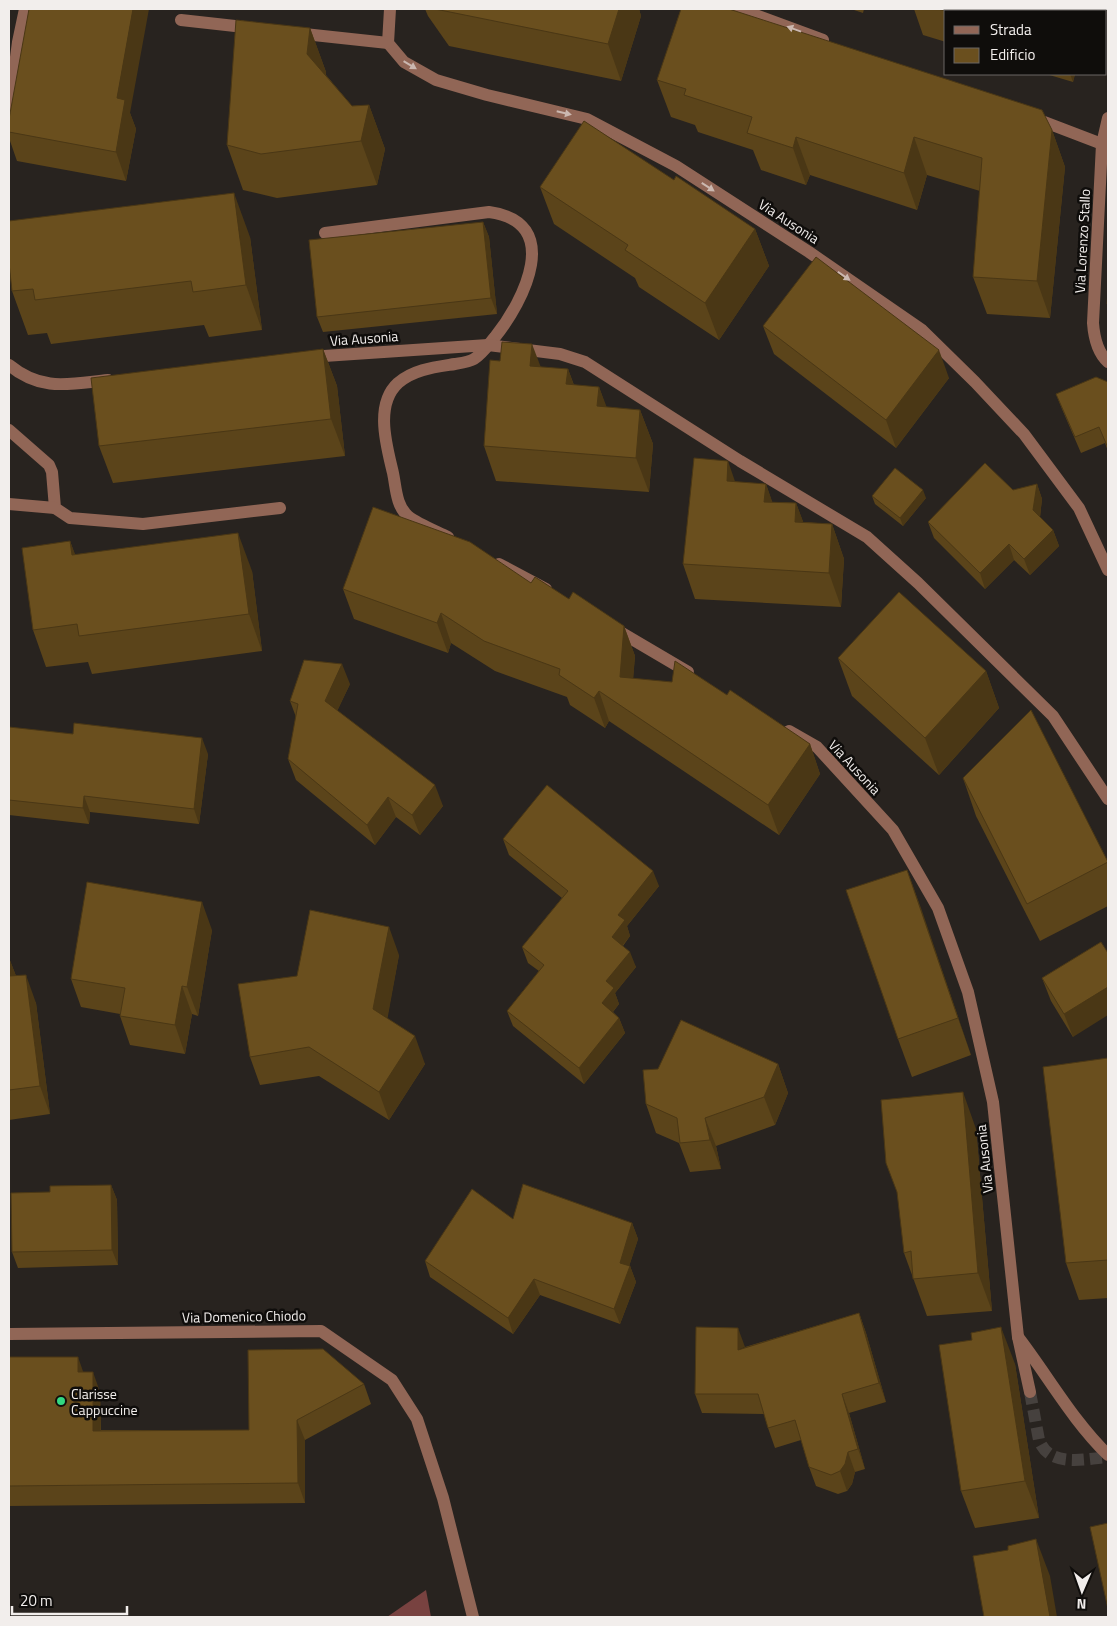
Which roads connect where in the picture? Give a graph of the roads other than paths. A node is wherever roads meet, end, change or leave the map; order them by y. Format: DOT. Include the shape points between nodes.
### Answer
graph roads {
  1 [pos="26,9"];
  2 [pos="390,9"];
  3 [pos="739,9"];
  4 [pos="181,20"];
  5 [pos="388,43"];
  6 [pos="832,43"];
  7 [pos="9,111"];
  8 [pos="1018,112"];
  9 [pos="1108,118"];
  10 [pos="1102,144"];
  11 [pos="325,233"];
  12 [pos="488,345"];
  13 [pos="296,359"];
  14 [pos="1108,362"];
  15 [pos="9,364"];
  16 [pos="122,378"];
  17 [pos="9,430"];
  18 [pos="9,504"];
  19 [pos="55,508"];
  20 [pos="280,508"];
  21 [pos="460,543"];
  22 [pos="486,557"];
  23 [pos="1108,570"];
  24 [pos="556,594"];
  25 [pos="606,624"];
  26 [pos="699,678"];
  27 [pos="775,723"];
  28 [pos="1108,799"];
  29 [pos="9,1334"];
  30 [pos="1018,1337"];
  31 [pos="1030,1392"];
  32 [pos="1108,1455"];
  33 [pos="473,1617"];
  1 -- 7 [label="street"];
  2 -- 5 [label="street"];
  6 -- 3 [label="street, one-way"];
  4 -- 5 [label="street"];
  5 -- 23 [label="street, Via Ausonia, one-way" via="404,62 436,80 588,119 693,177 922,330 1024,434 1079,508"];
  8 -- 10 [label="street"];
  9 -- 10 [label="street, Via Lorenzo Stallo"];
  10 -- 14 [label="street, Via Lorenzo Stallo" via="1094,334"];
  11 -- 12 [label="street" via="490,212 515,220 526,229 530,238 530,270 506,323"];
  12 -- 13 [label="street, Via Ausonia"];
  12 -- 21 [label="street" via="473,359 421,370 406,377 392,392 384,416 385,443 402,508 408,515"];
  12 -- 28 [label="street, Via Ausonia" via="560,354 585,362 867,537 1053,716"];
  15 -- 16 [label="street" via="24,376 48,384"];
  17 -- 19 [label="street" via="49,465"];
  18 -- 19 [label="street"];
  19 -- 20 [label="street" via="70,518 143,524"];
  22 -- 24 [label="street"];
  25 -- 26 [label="street"];
  27 -- 30 [label="street, Via Ausonia" via="817,748 893,830 938,908 968,992 992,1102"];
  29 -- 33 [label="street, Via Domenico Chiodo" via="321,1330 392,1380 417,1419 443,1498"];
  30 -- 31 [label="street, Via Ausonia"];
  30 -- 32 [label="street" via="1073,1415"];
}
